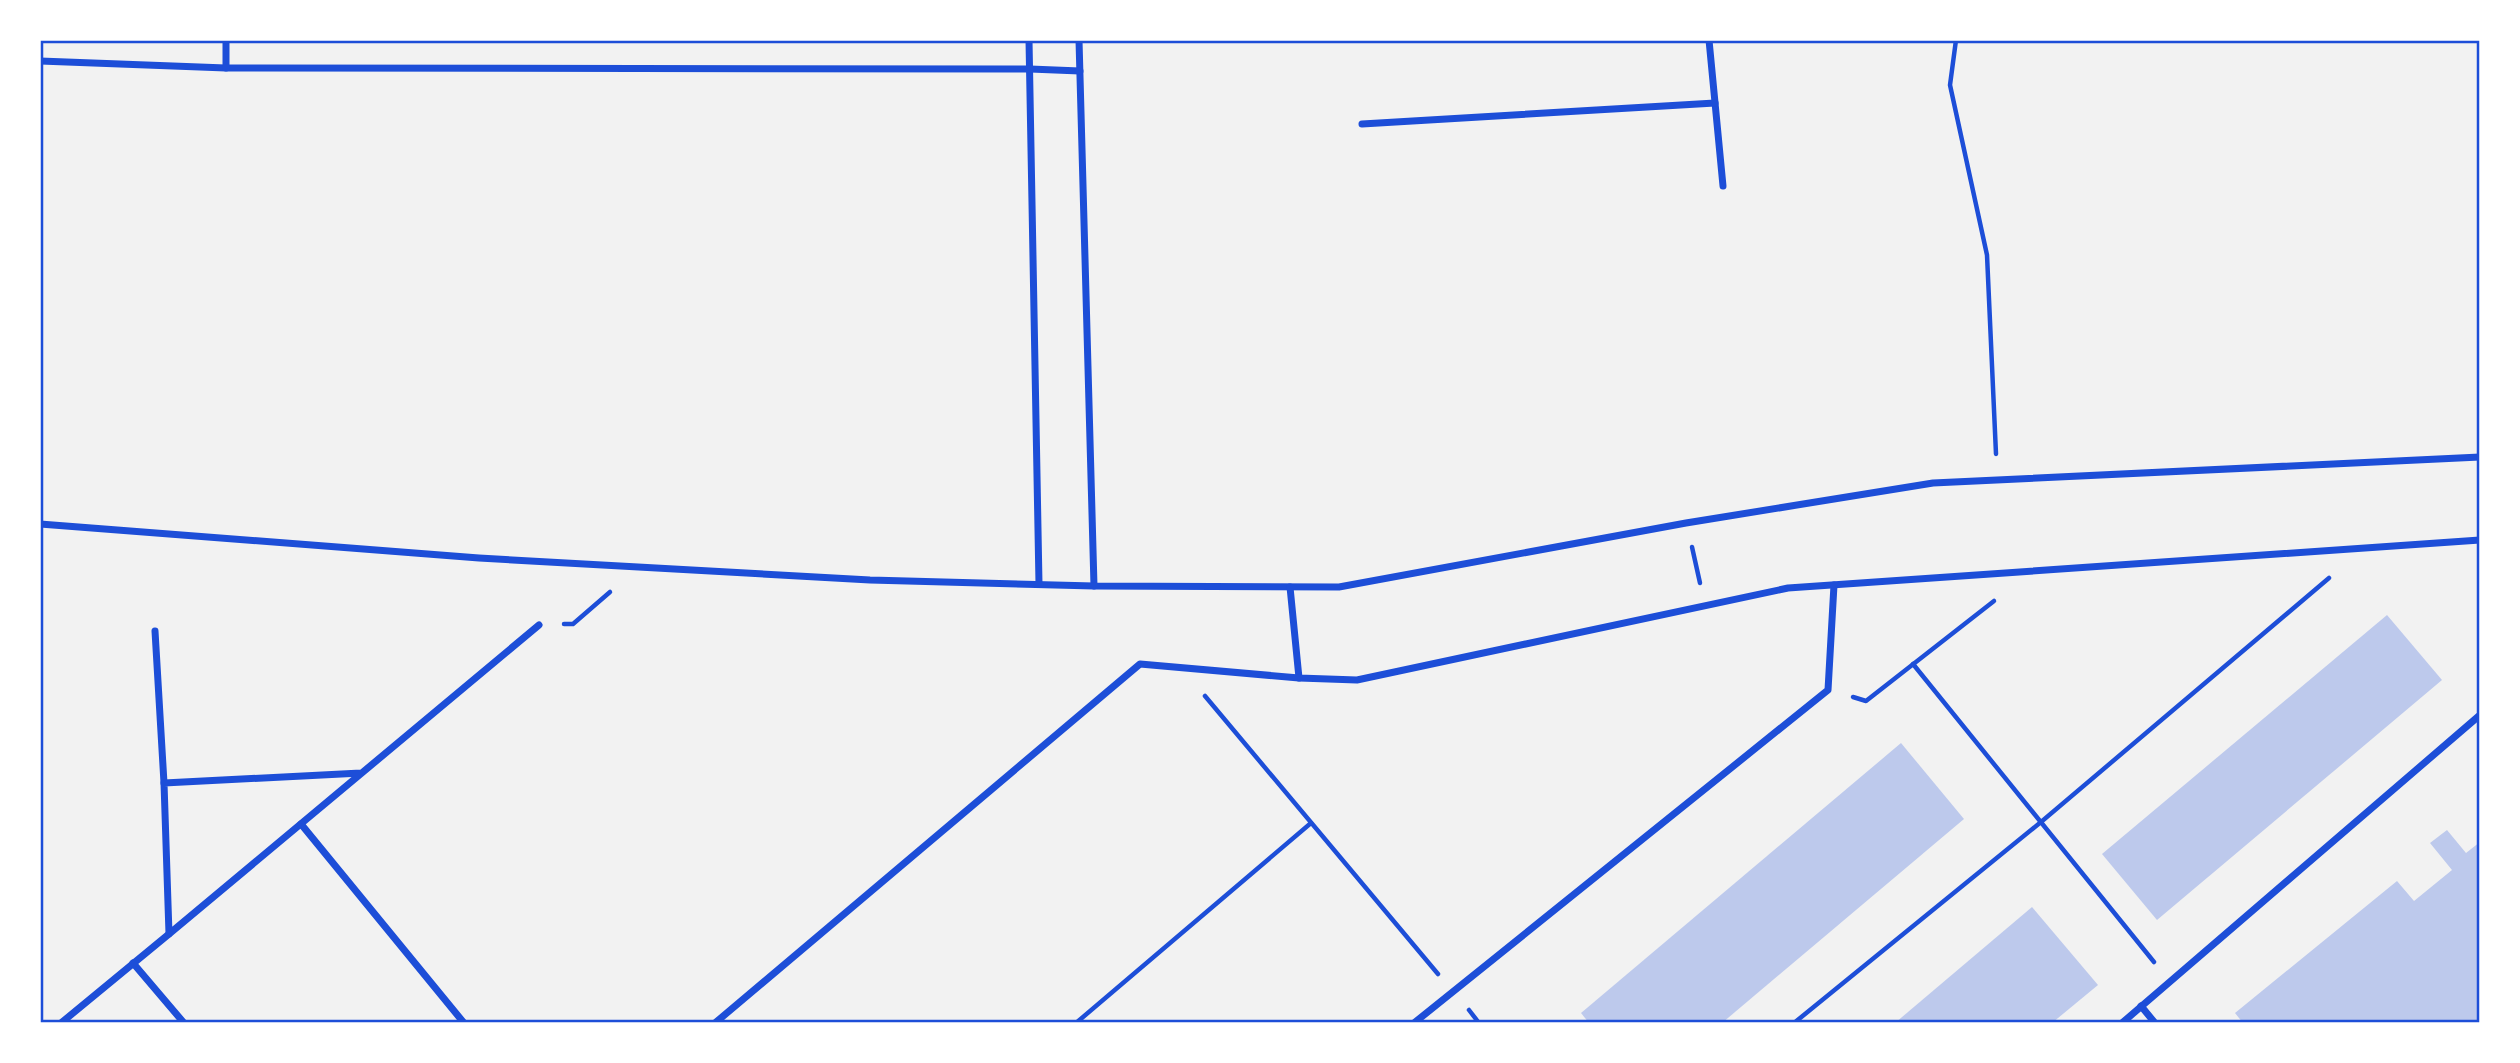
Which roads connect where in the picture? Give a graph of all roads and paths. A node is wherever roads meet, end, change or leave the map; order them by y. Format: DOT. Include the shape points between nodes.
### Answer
graph roads {
  1 [pos="226,40"];
  2 [pos="1029,40"];
  3 [pos="1079,40"];
  4 [pos="1710,40"];
  5 [pos="1956,40"];
  6 [pos="40,61"];
  7 [pos="226,68"];
  8 [pos="1030,69"];
  9 [pos="1080,71"];
  10 [pos="1715,103"];
  11 [pos="1362,124"];
  12 [pos="1723,186"];
  13 [pos="2480,457"];
  14 [pos="1997,480"];
  15 [pos="1686,523"];
  16 [pos="40,524"];
  17 [pos="2480,540"];
  18 [pos="2364,548"];
  19 [pos="639,567"];
  20 [pos="2032,571"];
  21 [pos="1039,584"];
  22 [pos="1834,585"];
  23 [pos="1094,586"];
  24 [pos="1290,587"];
  25 [pos="1706,605"];
  26 [pos="539,625"];
  27 [pos="155,631"];
  28 [pos="1913,664"];
  29 [pos="1181,667"];
  30 [pos="1299,678"];
  31 [pos="1829,690"];
  32 [pos="2480,715"];
  33 [pos="361,773"];
  34 [pos="164,783"];
  35 [pos="2041,822"];
  36 [pos="1311,823"];
  37 [pos="301,824"];
  38 [pos="169,933"];
  39 [pos="133,963"];
  40 [pos="2170,982"];
  41 [pos="1453,991"];
  42 [pos="2141,1006"];
  43 [pos="61,1023"];
  44 [pos="184,1023"];
  45 [pos="464,1023"];
  46 [pos="715,1023"];
  47 [pos="1076,1023"];
  48 [pos="1414,1023"];
  49 [pos="1479,1023"];
  50 [pos="1794,1023"];
  51 [pos="2122,1023"];
  52 [pos="2155,1023"];
  1 -- 7 [label="street"];
  2 -- 8 [label="street"];
  3 -- 9 [label="street"];
  4 -- 10 [label="street"];
  5 -- 14 [label="path" via="1950,85 1987,255"];
  6 -- 7 [label="street"];
  7 -- 8 [label="street"];
  8 -- 9 [label="street"];
  8 -- 21 [label="street"];
  9 -- 23 [label="street"];
  10 -- 11 [label="street"];
  10 -- 12 [label="street"];
  13 -- 14 [label="street"];
  14 -- 15 [label="street" via="1933,483"];
  15 -- 24 [label="street" via="1339,587"];
  15 -- 25 [label="path"];
  16 -- 19 [label="street"];
  17 -- 18 [label="street"];
  18 -- 20 [label="street"];
  18 -- 35 [label="path"];
  19 -- 21 [label="street"];
  19 -- 26 [label="path" via="573,624"];
  20 -- 22 [label="street"];
  20 -- 28 [label="path"];
  21 -- 23 [label="street"];
  22 -- 25 [label="street" via="1788,588"];
  22 -- 31 [label="street"];
  23 -- 24 [label="street"];
  24 -- 30 [label="street"];
  25 -- 30 [label="street" via="1357,680"];
  26 -- 33 [label="street"];
  27 -- 34 [label="street"];
  28 -- 31 [label="path" via="1866,701"];
  28 -- 35 [label="path"];
  29 -- 30 [label="street"];
  29 -- 36 [label="path"];
  29 -- 46 [label="street" via="1140,664"];
  31 -- 41 [label="street"];
  32 -- 40 [label="street"];
  33 -- 34 [label="street"];
  33 -- 37 [label="street"];
  34 -- 38 [label="street"];
  35 -- 40 [label="path"];
  35 -- 50 [label="path"];
  36 -- 41 [label="path"];
  36 -- 47 [label="path"];
  37 -- 38 [label="street"];
  37 -- 45 [label="street"];
  38 -- 39 [label="street"];
  39 -- 43 [label="street"];
  39 -- 44 [label="street"];
  40 -- 42 [label="street"];
  41 -- 48 [label="street"];
  41 -- 49 [label="path"];
  42 -- 51 [label="street"];
  42 -- 52 [label="street"];
}
